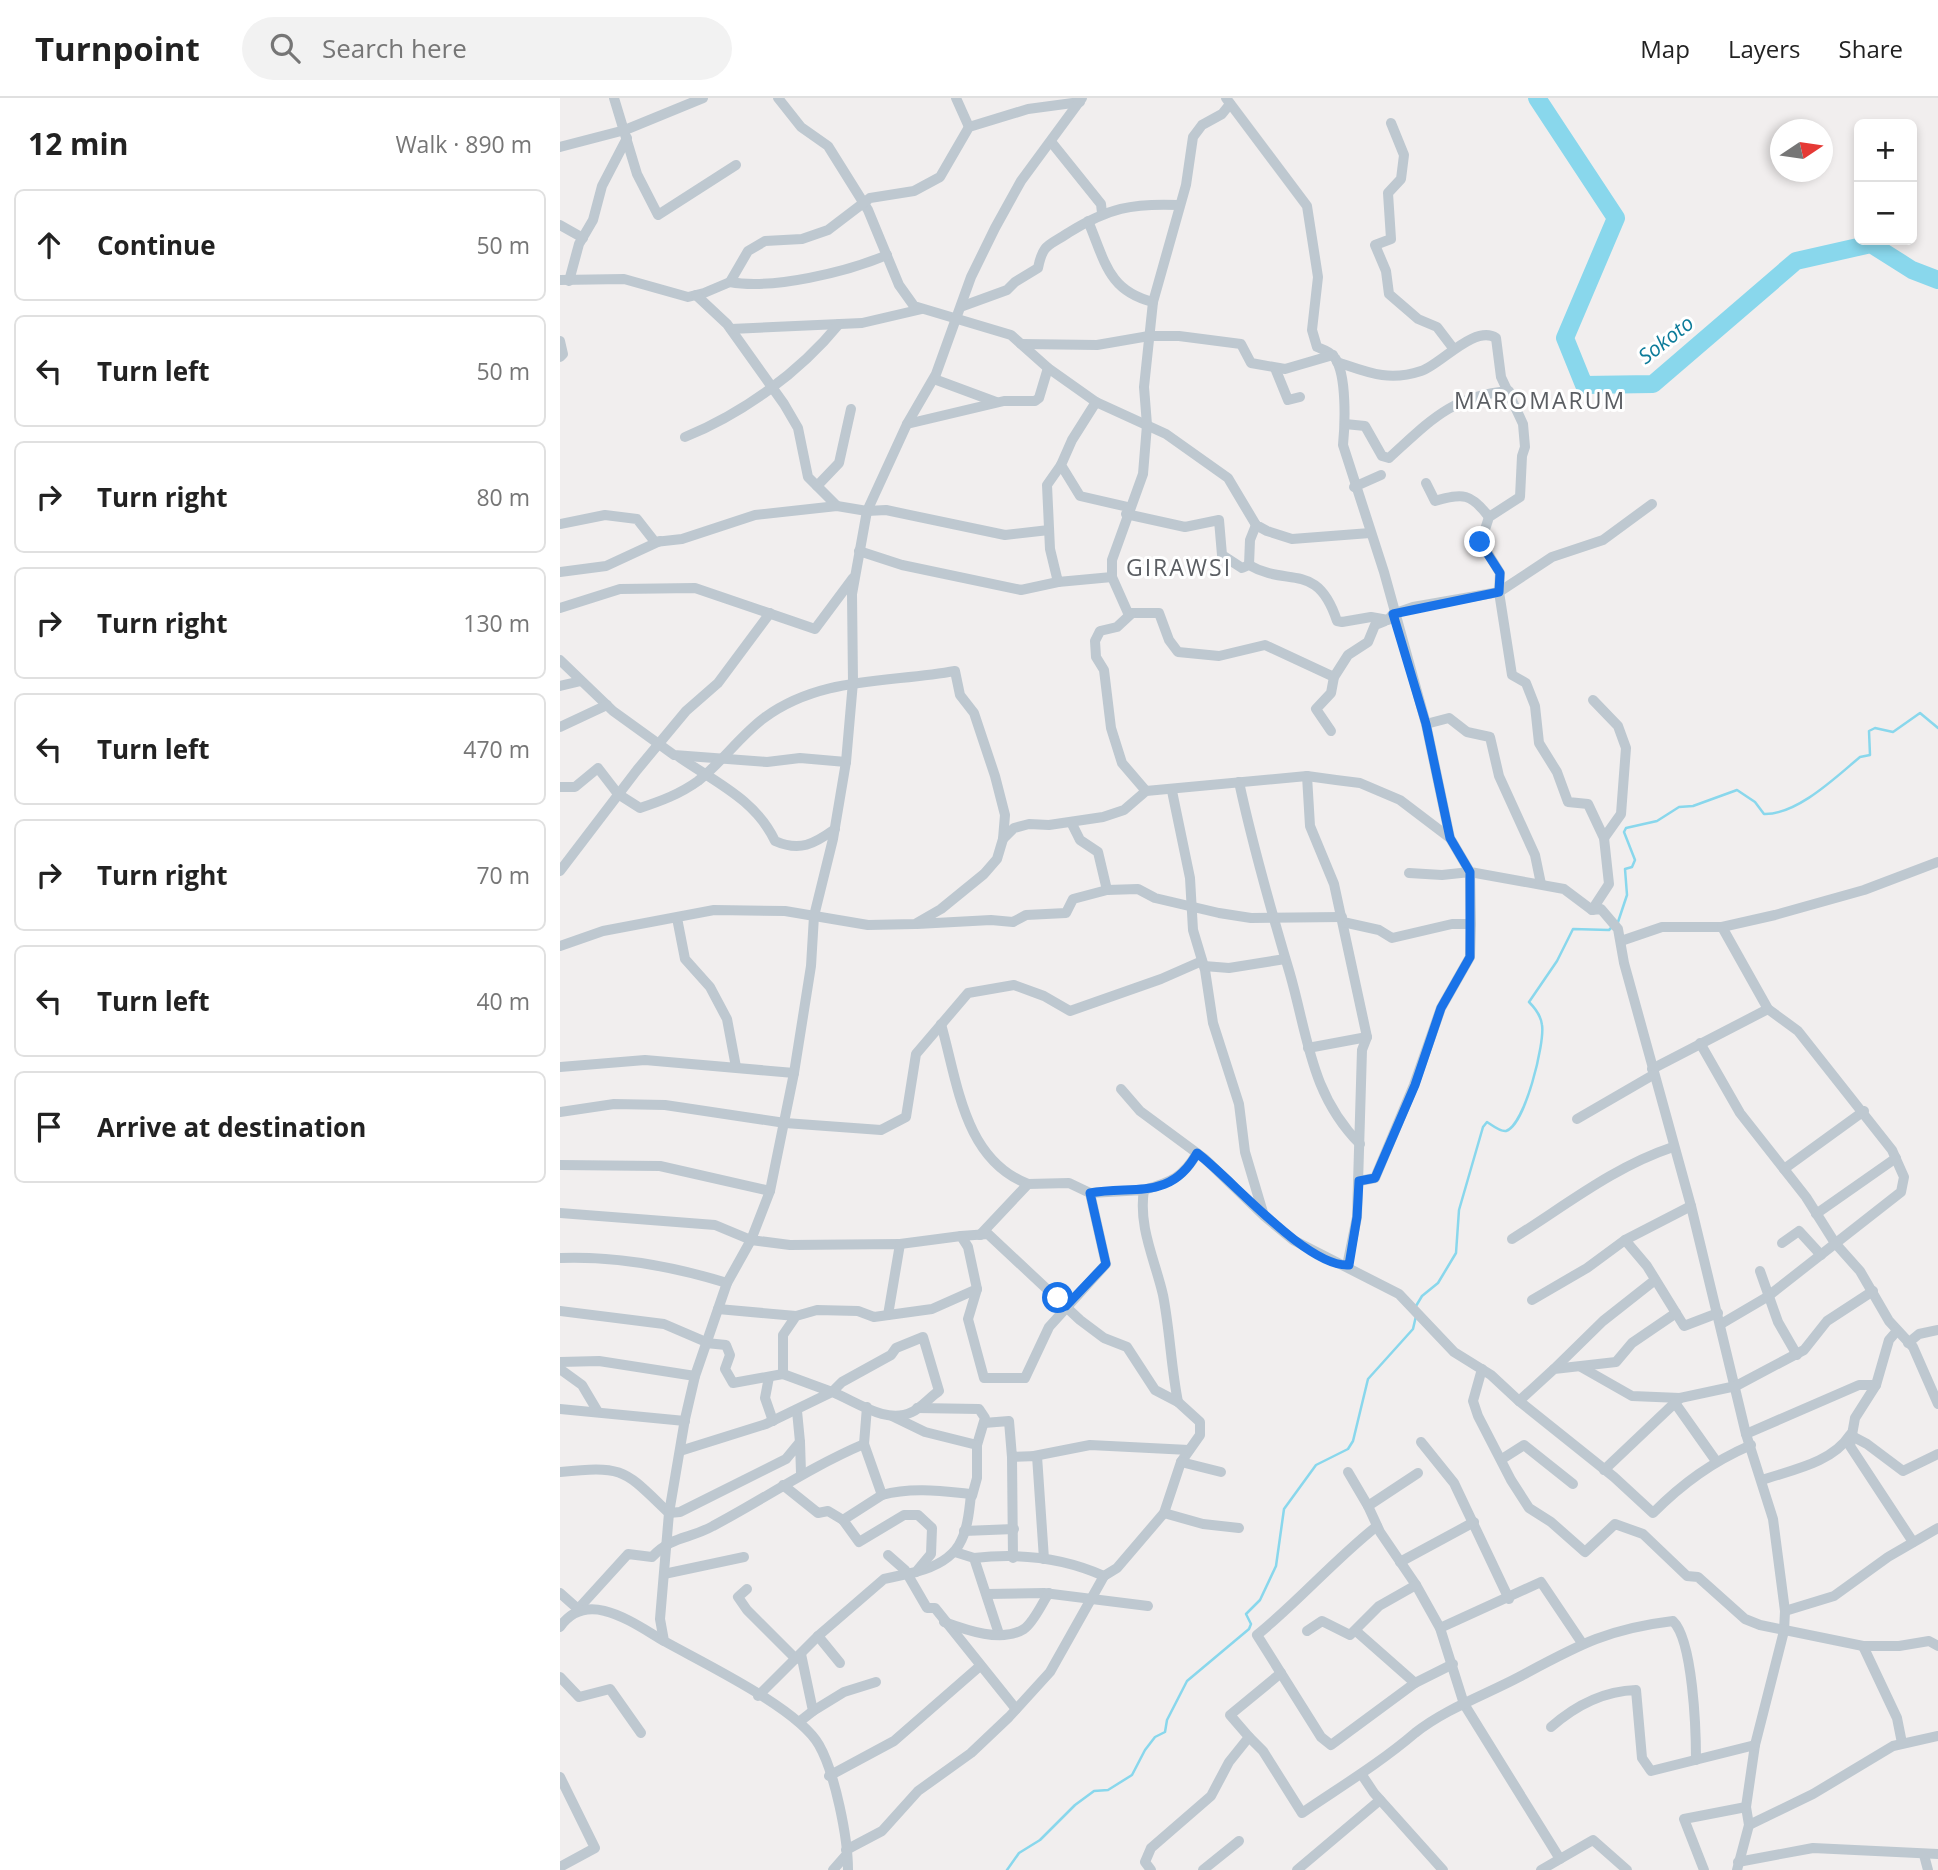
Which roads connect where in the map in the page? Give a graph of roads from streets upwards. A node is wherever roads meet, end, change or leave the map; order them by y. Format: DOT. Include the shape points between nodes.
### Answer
graph roads {
  1 [pos="614,98"];
  2 [pos="703,98"];
  3 [pos="778,98"];
  4 [pos="956,98"];
  5 [pos="1081,100"];
  6 [pos="1228,101"];
  7 [pos="1391,123"];
  8 [pos="969,127"];
  9 [pos="626,134"];
  10 [pos="1052,143"];
  11 [pos="560,147"];
  12 [pos="736,165"];
  13 [pos="863,203"];
  14 [pos="1179,205"];
  15 [pos="1102,213"];
  16 [pos="1088,221"];
  17 [pos="560,225"];
  18 [pos="583,238"];
  19 [pos="887,255"];
  20 [pos="565,280"];
  21 [pos="730,282"];
  22 [pos="696,295"];
  23 [pos="1153,302"];
  24 [pos="963,306"];
  25 [pos="922,309"];
  26 [pos="956,317"];
  27 [pos="839,324"];
  28 [pos="731,329"];
  29 [pos="1149,336"];
  30 [pos="560,341"];
  31 [pos="1021,344"];
  32 [pos="1453,348"];
  33 [pos="560,356"];
  34 [pos="1335,358"];
  35 [pos="1048,368"];
  36 [pos="1275,368"];
  37 [pos="933,380"];
  38 [pos="772,386"];
  39 [pos="1509,391"];
  40 [pos="1300,397"];
  41 [pos="999,402"];
  42 [pos="1096,402"];
  43 [pos="851,410"];
  44 [pos="906,424"];
  45 [pos="1345,424"];
  46 [pos="1147,425"];
  47 [pos="685,438"];
  48 [pos="1061,465"];
  49 [pos="1381,475"];
  50 [pos="1426,484"];
  51 [pos="817,486"];
  52 [pos="1354,488"];
  53 [pos="1652,504"];
  54 [pos="837,506"];
  55 [pos="867,511"];
  56 [pos="1127,511"];
  57 [pos="1489,517"];
  58 [pos="560,524"];
  59 [pos="1256,525"];
  60 [pos="1049,530"];
  61 [pos="1370,533"];
  62 [pos="660,541"];
  63 [pos="859,551"];
  64 [pos="1249,565"];
  65 [pos="560,572"];
  66 [pos="855,576"];
  67 [pos="1112,577"];
  68 [pos="1058,582"];
  69 [pos="1499,592"];
  70 [pos="560,608"];
  71 [pos="770,613"];
  72 [pos="1131,614"];
  73 [pos="1390,617"];
  74 [pos="560,660"];
  75 [pos="1334,677"];
  76 [pos="581,681"];
  77 [pos="853,682"];
  78 [pos="560,686"];
  79 [pos="1593,700"];
  80 [pos="607,705"];
  81 [pos="1426,724"];
  82 [pos="560,727"];
  83 [pos="1331,731"];
  84 [pos="659,746"];
  85 [pos="677,755"];
  86 [pos="721,759"];
  87 [pos="846,762"];
  88 [pos="705,774"];
  89 [pos="1307,776"];
  90 [pos="1239,782"];
  91 [pos="560,787"];
  92 [pos="1146,791"];
  93 [pos="1172,791"];
  94 [pos="618,794"];
  95 [pos="1071,822"];
  96 [pos="835,829"];
  97 [pos="1450,838"];
  98 [pos="1604,838"];
  99 [pos="1003,839"];
  100 [pos="1938,862"];
  101 [pos="560,871"];
  102 [pos="1470,872"];
  103 [pos="1409,873"];
  104 [pos="1541,884"];
  105 [pos="1107,890"];
  106 [pos="1191,905"];
  107 [pos="1592,910"];
  108 [pos="1273,915"];
  109 [pos="814,916"];
  110 [pos="677,918"];
  111 [pos="1343,920"];
  112 [pos="915,924"];
  113 [pos="1471,924"];
  114 [pos="1722,927"];
  115 [pos="1621,941"];
  116 [pos="560,946"];
  117 [pos="1285,959"];
  118 [pos="1203,963"];
  119 [pos="1768,1009"];
  120 [pos="941,1024"];
  121 [pos="1367,1037"];
  122 [pos="1700,1043"];
  123 [pos="1308,1048"];
  124 [pos="560,1067"];
  125 [pos="736,1067"];
  126 [pos="1653,1072"];
  127 [pos="794,1073"];
  128 [pos="1121,1089"];
  129 [pos="1864,1111"];
  130 [pos="560,1112"];
  131 [pos="1577,1119"];
  132 [pos="785,1124"];
  133 [pos="1360,1144"];
  134 [pos="1673,1147"];
  135 [pos="1197,1153"];
  136 [pos="1896,1158"];
  137 [pos="560,1165"];
  138 [pos="1784,1169"];
  139 [pos="1359,1181"];
  140 [pos="1028,1184"];
  141 [pos="1144,1190"];
  142 [pos="770,1191"];
  143 [pos="1121,1191"];
  144 [pos="1090,1193"];
  145 [pos="1690,1206"];
  146 [pos="1142,1208"];
  147 [pos="560,1213"];
  148 [pos="1816,1214"];
  149 [pos="1264,1216"];
  150 [pos="980,1234"];
  151 [pos="961,1236"];
  152 [pos="1512,1239"];
  153 [pos="751,1240"];
  154 [pos="1625,1240"];
  155 [pos="1782,1243"];
  156 [pos="900,1244"];
  157 [pos="1835,1244"];
  158 [pos="1821,1255"];
  159 [pos="560,1258"];
  160 [pos="1347,1266"];
  161 [pos="1760,1271"];
  162 [pos="1655,1280"];
  163 [pos="727,1283"];
  164 [pos="977,1289"];
  165 [pos="1873,1291"];
  166 [pos="1767,1297"];
  167 [pos="1532,1300"];
  168 [pos="1066,1306"];
  169 [pos="718,1309"];
  170 [pos="560,1311"];
  171 [pos="1676,1312"];
  172 [pos="888,1315"];
  173 [pos="796,1316"];
  174 [pos="1719,1319"];
  175 [pos="1938,1330"];
  176 [pos="1896,1332"];
  177 [pos="706,1343"];
  178 [pos="1908,1343"];
  179 [pos="1797,1355"];
  180 [pos="560,1362"];
  181 [pos="1580,1366"];
  182 [pos="560,1369"];
  183 [pos="1482,1369"];
  184 [pos="1554,1369"];
  185 [pos="783,1374"];
  186 [pos="695,1376"];
  187 [pos="769,1377"];
  188 [pos="1876,1385"];
  189 [pos="1736,1386"];
  190 [pos="832,1392"];
  191 [pos="1519,1401"];
  192 [pos="1677,1401"];
  193 [pos="1178,1402"];
  194 [pos="1938,1404"];
  195 [pos="867,1407"];
  196 [pos="917,1408"];
  197 [pos="560,1409"];
  198 [pos="797,1411"];
  199 [pos="598,1412"];
  200 [pos="892,1416"];
  201 [pos="685,1421"];
  202 [pos="773,1421"];
  203 [pos="984,1423"];
  204 [pos="1850,1436"];
  205 [pos="1749,1440"];
  206 [pos="800,1442"];
  207 [pos="1421,1442"];
  208 [pos="864,1444"];
  209 [pos="977,1445"];
  210 [pos="1189,1450"];
  211 [pos="680,1451"];
  212 [pos="1938,1454"];
  213 [pos="1034,1456"];
  214 [pos="1012,1457"];
  215 [pos="1502,1459"];
  216 [pos="1716,1461"];
  217 [pos="1181,1462"];
  218 [pos="1604,1469"];
  219 [pos="560,1472"];
  220 [pos="1221,1472"];
  221 [pos="1348,1472"];
  222 [pos="1418,1472"];
  223 [pos="801,1473"];
  224 [pos="1762,1480"];
  225 [pos="1573,1484"];
  226 [pos="783,1485"];
  227 [pos="882,1495"];
  228 [pos="972,1496"];
  229 [pos="1368,1506"];
  230 [pos="669,1513"];
  231 [pos="1164,1513"];
  232 [pos="843,1520"];
  233 [pos="1474,1522"];
  234 [pos="1377,1526"];
  235 [pos="1239,1528"];
  236 [pos="1938,1528"];
  237 [pos="1014,1529"];
  238 [pos="964,1531"];
  239 [pos="666,1542"];
  240 [pos="1913,1542"];
  241 [pos="955,1552"];
  242 [pos="887,1555"];
  243 [pos="744,1557"];
  244 [pos="975,1558"];
  245 [pos="1013,1558"];
  246 [pos="1044,1559"];
  247 [pos="1400,1562"];
  248 [pos="911,1572"];
  249 [pos="664,1574"];
  250 [pos="1104,1576"];
  251 [pos="1416,1585"];
  252 [pos="747,1589"];
  253 [pos="560,1593"];
  254 [pos="1049,1593"];
  255 [pos="987,1594"];
  256 [pos="1092,1597"];
  257 [pos="1508,1599"];
  258 [pos="1148,1606"];
  259 [pos="578,1609"];
  260 [pos="1785,1611"];
  261 [pos="942,1621"];
  262 [pos="560,1627"];
  263 [pos="1440,1628"];
  264 [pos="1307,1631"];
  265 [pos="1356,1631"];
  266 [pos="1784,1631"];
  267 [pos="999,1634"];
  268 [pos="818,1636"];
  269 [pos="664,1641"];
  270 [pos="1582,1643"];
  271 [pos="1863,1646"];
  272 [pos="1938,1646"];
  273 [pos="799,1656"];
  274 [pos="840,1663"];
  275 [pos="1453,1664"];
  276 [pos="980,1665"];
  277 [pos="1281,1673"];
  278 [pos="560,1676"];
  279 [pos="876,1682"];
  280 [pos="1415,1683"];
  281 [pos="758,1696"];
  282 [pos="1464,1704"];
  283 [pos="1016,1709"];
  284 [pos="813,1712"];
  285 [pos="799,1722"];
  286 [pos="1552,1727"];
  287 [pos="641,1733"];
  288 [pos="1938,1736"];
  289 [pos="1250,1737"];
  290 [pos="1902,1744"];
  291 [pos="1755,1745"];
  292 [pos="1696,1760"];
  293 [pos="1362,1775"];
  294 [pos="829,1776"];
  295 [pos="560,1777"];
  296 [pos="1380,1800"];
  297 [pos="1746,1807"];
  298 [pos="1749,1825"];
  299 [pos="1238,1841"];
  300 [pos="847,1852"];
  301 [pos="1938,1854"];
  302 [pos="1924,1855"];
  303 [pos="1560,1859"];
  304 [pos="1738,1866"];
  305 [pos="560,1867"];
  306 [pos="1302,1868"];
  307 [pos="833,1870"];
  308 [pos="848,1870"];
  309 [pos="1151,1870"];
  310 [pos="1203,1870"];
  311 [pos="1443,1870"];
  312 [pos="1541,1870"];
  313 [pos="1627,1870"];
  314 [pos="1704,1870"];
  315 [pos="1928,1870"];
  1 -- 9 [label="street"];
  2 -- 9 [label="street"];
  3 -- 13 [label="street" via="801,127 828,146"];
  4 -- 8 [label="street"];
  5 -- 8 [label="street" via="1028,109"];
  5 -- 10 [label="street"];
  6 -- 14 [label="street" via="1222,114 1202,125 1193,137"];
  6 -- 34 [label="street" via="1307,206 1318,278 1312,330 1317,347"];
  7 -- 32 [label="street" via="1404,155 1401,179 1388,193 1391,239 1375,245 1389,294 1437,327"];
  8 -- 13 [label="street" via="940,177 914,191"];
  9 -- 11 [label="street"];
  9 -- 12 [label="street" via="637,174 658,215"];
  9 -- 18 [label="street"];
  10 -- 15 [label="street" via="1101,204"];
  10 -- 24 [label="street" via="1021,181 995,228 971,277"];
  13 -- 19 [label="street"];
  13 -- 21 [label="street" via="828,230 802,239 765,240 748,250"];
  14 -- 15 [label="street" via="1146,204"];
  14 -- 23 [label="street"];
  15 -- 16 [label="street"];
  16 -- 23 [label="street" via="1115,282 1132,296"];
  16 -- 24 [label="street" via="1048,243 1038,268 1007,290"];
  17 -- 18 [label="street"];
  18 -- 20 [label="street"];
  19 -- 21 [label="street" via="856,268 752,286"];
  19 -- 25 [label="street" via="899,285 914,306"];
  20 -- 22 [label="street" via="624,279 688,297"];
  21 -- 22 [label="street"];
  22 -- 28 [label="street"];
  23 -- 29 [label="street"];
  24 -- 26 [label="street"];
  25 -- 26 [label="street"];
  25 -- 27 [label="street"];
  26 -- 31 [label="street" via="1011,335"];
  26 -- 37 [label="street"];
  27 -- 28 [label="street"];
  27 -- 38 [label="street" via="814,354"];
  28 -- 38 [label="street"];
  29 -- 31 [label="street" via="1097,345"];
  29 -- 36 [label="street" via="1241,344 1251,363"];
  29 -- 46 [label="street" via="1144,387"];
  30 -- 33 [label="street"];
  31 -- 35 [label="street"];
  32 -- 34 [label="street" via="1421,371 1386,376 1375,376"];
  32 -- 39 [label="street" via="1488,335 1496,338 1501,377"];
  34 -- 36 [label="street"];
  34 -- 45 [label="street"];
  35 -- 41 [label="street" via="1035,401"];
  35 -- 42 [label="street"];
  36 -- 40 [label="street" via="1288,400"];
  37 -- 41 [label="street"];
  37 -- 44 [label="street"];
  38 -- 47 [label="street" via="722,422"];
  38 -- 51 [label="street" via="798,428 808,477"];
  39 -- 45 [label="street" via="1453,404 1389,458 1382,456 1365,426"];
  39 -- 57 [label="street" via="1525,437 1520,497"];
  41 -- 44 [label="street"];
  42 -- 46 [label="street"];
  42 -- 48 [label="street"];
  43 -- 51 [label="street" via="839,463"];
  44 -- 55 [label="street"];
  45 -- 52 [label="street" via="1343,445"];
  46 -- 56 [label="street" via="1143,474"];
  46 -- 59 [label="street" via="1228,478"];
  48 -- 56 [label="street" via="1080,496"];
  48 -- 60 [label="street" via="1047,485"];
  49 -- 52 [label="street"];
  50 -- 57 [label="street" via="1434,501 1463,496 1476,500"];
  51 -- 54 [label="street"];
  52 -- 61 [label="street"];
  53 -- 69 [label="street" via="1604,540 1552,557"];
  54 -- 55 [label="street"];
  54 -- 62 [label="street" via="744,518 704,533"];
  55 -- 60 [label="street" via="886,510 1005,535"];
  55 -- 63 [label="street"];
  56 -- 64 [label="street" via="1185,527 1219,520 1223,555 1242,568"];
  56 -- 67 [label="street" via="1112,560"];
  57 -- 69 [label="street" via="1480,542 1500,573"];
  58 -- 62 [label="street" via="605,515 637,519 654,542"];
  59 -- 61 [label="street" via="1292,539"];
  59 -- 64 [label="street"];
  60 -- 68 [label="street"];
  61 -- 73 [label="street"];
  62 -- 65 [label="street" via="606,566"];
  63 -- 66 [label="street"];
  63 -- 68 [label="street" via="902,565 1021,590"];
  64 -- 73 [label="street" via="1266,575 1283,573 1307,579 1322,593 1337,621"];
  66 -- 71 [label="street" via="815,629"];
  66 -- 77 [label="street"];
  67 -- 68 [label="street"];
  67 -- 72 [label="street"];
  69 -- 73 [label="street"];
  69 -- 98 [label="street" via="1512,675 1526,683 1533,699 1539,743 1568,802 1588,804"];
  70 -- 71 [label="street" via="620,589 695,588"];
  71 -- 84 [label="street" via="718,683"];
  72 -- 75 [label="street" via="1159,613 1178,652 1219,656 1265,645"];
  72 -- 92 [label="street" via="1117,627 1100,631 1096,657 1104,670 1111,728 1122,763"];
  73 -- 75 [label="street" via="1375,625 1368,642 1348,655"];
  73 -- 81 [label="street"];
  74 -- 76 [label="street"];
  75 -- 83 [label="street" via="1331,693 1317,709"];
  76 -- 78 [label="street"];
  76 -- 80 [label="street"];
  77 -- 86 [label="street" via="806,695 764,718"];
  77 -- 87 [label="street"];
  77 -- 99 [label="street" via="955,671 960,695 974,713 995,776 1005,815"];
  79 -- 98 [label="street" via="1618,726 1626,748 1621,814"];
  80 -- 82 [label="street"];
  80 -- 84 [label="street"];
  81 -- 97 [label="street"];
  81 -- 104 [label="street" via="1449,718 1467,732 1490,737 1499,776 1535,855"];
  84 -- 85 [label="street"];
  84 -- 94 [label="street"];
  85 -- 86 [label="street"];
  85 -- 88 [label="street"];
  86 -- 87 [label="street"];
  86 -- 88 [label="street"];
  87 -- 96 [label="street"];
  88 -- 94 [label="street" via="669,799 640,808"];
  88 -- 96 [label="street" via="765,819 775,841 812,846"];
  89 -- 90 [label="street"];
  89 -- 97 [label="street" via="1360,783 1400,800"];
  89 -- 111 [label="street" via="1310,826"];
  90 -- 93 [label="street"];
  90 -- 108 [label="street"];
  91 -- 94 [label="street" via="575,787 598,768"];
  92 -- 93 [label="street"];
  92 -- 95 [label="street" via="1124,810"];
  93 -- 106 [label="street"];
  94 -- 101 [label="street"];
  95 -- 99 [label="street" via="1028,824 1014,828"];
  95 -- 105 [label="street" via="1080,840 1098,852"];
  96 -- 109 [label="street"];
  97 -- 102 [label="street"];
  98 -- 107 [label="street" via="1609,884"];
  99 -- 112 [label="street" via="997,859 984,874"];
  100 -- 114 [label="street" via="1826,902"];
  102 -- 103 [label="street"];
  102 -- 104 [label="street"];
  102 -- 113 [label="street"];
  104 -- 107 [label="street" via="1564,889"];
  105 -- 106 [label="street" via="1138,889"];
  105 -- 112 [label="street" via="1073,899 1066,914 1026,915 1013,922"];
  106 -- 108 [label="street" via="1251,918"];
  106 -- 118 [label="street"];
  107 -- 115 [label="street" via="1601,909 1611,918"];
  108 -- 111 [label="street"];
  108 -- 117 [label="street"];
  109 -- 110 [label="street" via="714,910"];
  109 -- 112 [label="street" via="868,925"];
  109 -- 127 [label="street"];
  110 -- 116 [label="street" via="603,931"];
  110 -- 125 [label="street" via="685,959 710,987 727,1019"];
  111 -- 113 [label="street" via="1392,938"];
  111 -- 121 [label="street"];
  113 -- 139 [label="street" via="1470,957 1441,1008 1415,1085 1375,1178"];
  114 -- 115 [label="street" via="1662,927"];
  114 -- 119 [label="street"];
  115 -- 126 [label="street"];
  117 -- 118 [label="street" via="1229,968"];
  117 -- 123 [label="street"];
  118 -- 120 [label="street" via="1070,1012 1014,985 968,993"];
  118 -- 149 [label="street" via="1213,1023 1240,1104 1245,1152"];
  119 -- 122 [label="street"];
  119 -- 129 [label="street" via="1798,1031"];
  120 -- 132 [label="street" via="916,1054 905,1117 881,1130"];
  120 -- 140 [label="street" via="967,1117 986,1156 1007,1175"];
  121 -- 123 [label="street"];
  121 -- 133 [label="street" via="1362,1050"];
  122 -- 126 [label="street"];
  122 -- 138 [label="street" via="1740,1113"];
  123 -- 133 [label="street" via="1315,1077 1343,1127"];
  124 -- 125 [label="street" via="645,1060"];
  125 -- 127 [label="street"];
  126 -- 131 [label="street"];
  126 -- 134 [label="street"];
  127 -- 132 [label="street"];
  128 -- 135 [label="street" via="1140,1111"];
  129 -- 136 [label="street"];
  129 -- 138 [label="street"];
  130 -- 132 [label="street" via="614,1104 665,1105"];
  132 -- 142 [label="street"];
  133 -- 139 [label="street"];
  134 -- 145 [label="street"];
  134 -- 152 [label="street" via="1598,1180"];
  135 -- 141 [label="street" via="1174,1181"];
  135 -- 149 [label="street"];
  136 -- 148 [label="street"];
  136 -- 157 [label="street" via="1904,1177 1901,1192"];
  137 -- 142 [label="street" via="660,1166"];
  138 -- 148 [label="street"];
  139 -- 160 [label="street"];
  140 -- 144 [label="street" via="1069,1183"];
  140 -- 150 [label="street"];
  141 -- 143 [label="street"];
  141 -- 146 [label="street"];
  142 -- 153 [label="street"];
  143 -- 144 [label="street"];
  143 -- 146 [label="street"];
  144 -- 168 [label="street" via="1106,1264"];
  145 -- 154 [label="street"];
  145 -- 174 [label="street"];
  146 -- 193 [label="street" via="1162,1294"];
  147 -- 153 [label="street" via="715,1225"];
  148 -- 157 [label="street"];
  149 -- 160 [label="street" via="1293,1240"];
  150 -- 151 [label="street"];
  150 -- 168 [label="street" via="988,1234 1009,1251"];
  151 -- 156 [label="street"];
  151 -- 164 [label="street" via="968,1247"];
  153 -- 156 [label="street" via="790,1245"];
  153 -- 163 [label="street"];
  154 -- 162 [label="street"];
  154 -- 167 [label="street"];
  155 -- 158 [label="street" via="1798,1231"];
  156 -- 172 [label="street"];
  157 -- 158 [label="street"];
  157 -- 165 [label="street"];
  158 -- 166 [label="street"];
  159 -- 163 [label="street" via="688,1271"];
  160 -- 183 [label="street" via="1399,1294 1454,1352"];
  161 -- 166 [label="street"];
  162 -- 171 [label="street"];
  162 -- 184 [label="street" via="1603,1321"];
  163 -- 169 [label="street"];
  164 -- 168 [label="street" via="968,1319 984,1378 1025,1378 1049,1327"];
  164 -- 172 [label="street" via="932,1309"];
  165 -- 176 [label="street"];
  165 -- 179 [label="street" via="1827,1321"];
  166 -- 174 [label="street"];
  166 -- 179 [label="street"];
  168 -- 193 [label="street" via="1104,1338 1127,1347 1156,1390"];
  169 -- 173 [label="street"];
  169 -- 177 [label="street"];
  170 -- 177 [label="street" via="664,1324"];
  171 -- 174 [label="street" via="1684,1326"];
  171 -- 181 [label="street" via="1632,1343 1616,1362"];
  172 -- 173 [label="street" via="817,1310"];
  173 -- 185 [label="street" via="783,1335"];
  174 -- 189 [label="street"];
  175 -- 178 [label="street" via="1919,1334"];
  176 -- 178 [label="street"];
  176 -- 188 [label="street" via="1889,1340"];
  177 -- 186 [label="street"];
  177 -- 187 [label="street" via="726,1345 730,1355 725,1369 733,1383"];
  178 -- 194 [label="street"];
  179 -- 189 [label="street"];
  180 -- 186 [label="street" via="599,1361"];
  181 -- 184 [label="street"];
  181 -- 192 [label="street" via="1632,1396"];
  182 -- 199 [label="street" via="582,1385"];
  183 -- 191 [label="street"];
  183 -- 215 [label="street" via="1473,1401"];
  184 -- 191 [label="street"];
  185 -- 187 [label="street"];
  185 -- 190 [label="street"];
  186 -- 201 [label="street"];
  187 -- 202 [label="street" via="765,1398"];
  188 -- 204 [label="street" via="1855,1418"];
  188 -- 205 [label="street" via="1859,1385"];
  189 -- 192 [label="street"];
  189 -- 205 [label="street"];
  190 -- 195 [label="street"];
  190 -- 196 [label="street" via="895,1348 923,1337 939,1391"];
  190 -- 198 [label="street"];
  191 -- 218 [label="street"];
  192 -- 216 [label="street"];
  192 -- 218 [label="street"];
  193 -- 210 [label="street" via="1200,1422 1200,1435"];
  195 -- 200 [label="street"];
  195 -- 208 [label="street"];
  196 -- 200 [label="street"];
  196 -- 203 [label="street" via="979,1409"];
  197 -- 199 [label="street"];
  198 -- 202 [label="street"];
  198 -- 206 [label="street"];
  199 -- 201 [label="street"];
  200 -- 209 [label="street" via="925,1432"];
  201 -- 211 [label="street"];
  202 -- 211 [label="street"];
  203 -- 209 [label="street"];
  203 -- 214 [label="street" via="1009,1421"];
  204 -- 212 [label="street" via="1903,1471"];
  204 -- 224 [label="street" via="1842,1447 1816,1462"];
  204 -- 240 [label="street" via="1855,1455"];
  205 -- 216 [label="street"];
  205 -- 224 [label="street"];
  206 -- 223 [label="street"];
  206 -- 230 [label="street" via="786,1459 752,1478"];
  207 -- 233 [label="street" via="1454,1483"];
  208 -- 223 [label="street"];
  208 -- 227 [label="street"];
  209 -- 228 [label="street"];
  210 -- 213 [label="street" via="1090,1445"];
  210 -- 217 [label="street"];
  211 -- 230 [label="street"];
  213 -- 214 [label="street"];
  213 -- 246 [label="street"];
  214 -- 237 [label="street"];
  215 -- 225 [label="street" via="1524,1445"];
  215 -- 266 [label="street" via="1529,1508 1585,1552 1615,1524 1634,1530 1745,1619"];
  216 -- 218 [label="street" via="1679,1486 1653,1513"];
  217 -- 220 [label="street"];
  217 -- 231 [label="street"];
  219 -- 230 [label="street" via="606,1469 629,1474"];
  221 -- 229 [label="street"];
  222 -- 229 [label="street"];
  223 -- 226 [label="street"];
  224 -- 260 [label="street" via="1773,1519"];
  226 -- 232 [label="street" via="818,1513 828,1511"];
  226 -- 239 [label="street" via="714,1526"];
  227 -- 228 [label="street" via="936,1489"];
  227 -- 232 [label="street"];
  228 -- 238 [label="street"];
  229 -- 234 [label="street"];
  230 -- 239 [label="street"];
  231 -- 235 [label="street"];
  231 -- 250 [label="street" via="1117,1568"];
  232 -- 248 [label="street" via="859,1542 904,1515 918,1515 932,1528 931,1554"];
  233 -- 247 [label="street"];
  233 -- 257 [label="street"];
  234 -- 247 [label="street"];
  234 -- 277 [label="street" via="1256,1635"];
  236 -- 240 [label="street"];
  237 -- 238 [label="street"];
  237 -- 245 [label="street"];
  238 -- 241 [label="street"];
  239 -- 249 [label="street"];
  239 -- 259 [label="street" via="652,1557 628,1554"];
  240 -- 260 [label="street" via="1834,1596"];
  241 -- 244 [label="street"];
  241 -- 248 [label="street"];
  242 -- 248 [label="street"];
  243 -- 249 [label="street"];
  244 -- 245 [label="street"];
  244 -- 255 [label="street"];
  245 -- 246 [label="street"];
  246 -- 250 [label="street" via="1079,1564"];
  247 -- 251 [label="street"];
  248 -- 261 [label="street" via="927,1608 935,1608"];
  248 -- 268 [label="street" via="884,1579"];
  249 -- 269 [label="street" via="660,1619"];
  250 -- 256 [label="street"];
  251 -- 263 [label="street"];
  251 -- 265 [label="street" via="1378,1606"];
  252 -- 273 [label="street" via="738,1597 747,1610"];
  253 -- 259 [label="street"];
  254 -- 255 [label="street"];
  254 -- 256 [label="street"];
  254 -- 267 [label="street" via="1025,1628"];
  255 -- 267 [label="street"];
  256 -- 258 [label="street"];
  256 -- 283 [label="street" via="1050,1672"];
  257 -- 263 [label="street"];
  257 -- 270 [label="street" via="1541,1582"];
  259 -- 262 [label="street"];
  259 -- 269 [label="street" via="617,1614"];
  260 -- 266 [label="street"];
  261 -- 267 [label="street" via="970,1631"];
  261 -- 276 [label="street"];
  263 -- 275 [label="street"];
  264 -- 265 [label="street" via="1322,1621 1350,1635"];
  265 -- 280 [label="street"];
  266 -- 271 [label="street"];
  266 -- 291 [label="street"];
  268 -- 273 [label="street"];
  268 -- 274 [label="street"];
  269 -- 281 [label="street"];
  270 -- 282 [label="street"];
  270 -- 292 [label="street" via="1630,1626 1673,1621 1679,1627 1696,1726"];
  271 -- 272 [label="street" via="1929,1641"];
  271 -- 290 [label="street" via="1897,1718"];
  273 -- 281 [label="street"];
  273 -- 284 [label="street"];
  275 -- 280 [label="street"];
  275 -- 282 [label="street"];
  276 -- 283 [label="street"];
  276 -- 294 [label="street" via="894,1741"];
  277 -- 280 [label="street" via="1321,1737 1331,1745"];
  277 -- 289 [label="street" via="1230,1715"];
  278 -- 287 [label="street" via="579,1697 610,1689"];
  279 -- 284 [label="street" via="844,1692"];
  281 -- 285 [label="street"];
  282 -- 293 [label="street"];
  282 -- 303 [label="street"];
  283 -- 300 [label="street" via="971,1754 918,1791 882,1831"];
  284 -- 285 [label="street"];
  285 -- 294 [label="street" via="819,1746"];
  286 -- 292 [label="street" via="1573,1708 1610,1693 1636,1690 1645,1767 1651,1771"];
  288 -- 290 [label="street"];
  289 -- 293 [label="street" via="1301,1813"];
  289 -- 309 [label="street" via="1229,1762 1211,1796 1151,1847 1145,1856"];
  290 -- 298 [label="street"];
  291 -- 292 [label="street"];
  291 -- 297 [label="street"];
  293 -- 296 [label="street"];
  294 -- 300 [label="street" via="841,1809"];
  295 -- 305 [label="street" via="595,1848"];
  296 -- 306 [label="street"];
  296 -- 311 [label="street"];
  297 -- 298 [label="street"];
  297 -- 314 [label="street" via="1684,1819"];
  298 -- 304 [label="street"];
  299 -- 310 [label="street"];
  300 -- 307 [label="street"];
  300 -- 308 [label="street"];
  301 -- 302 [label="street"];
  302 -- 304 [label="street" via="1813,1849"];
  302 -- 315 [label="street"];
  303 -- 312 [label="street"];
  303 -- 313 [label="street" via="1593,1840"];
}
